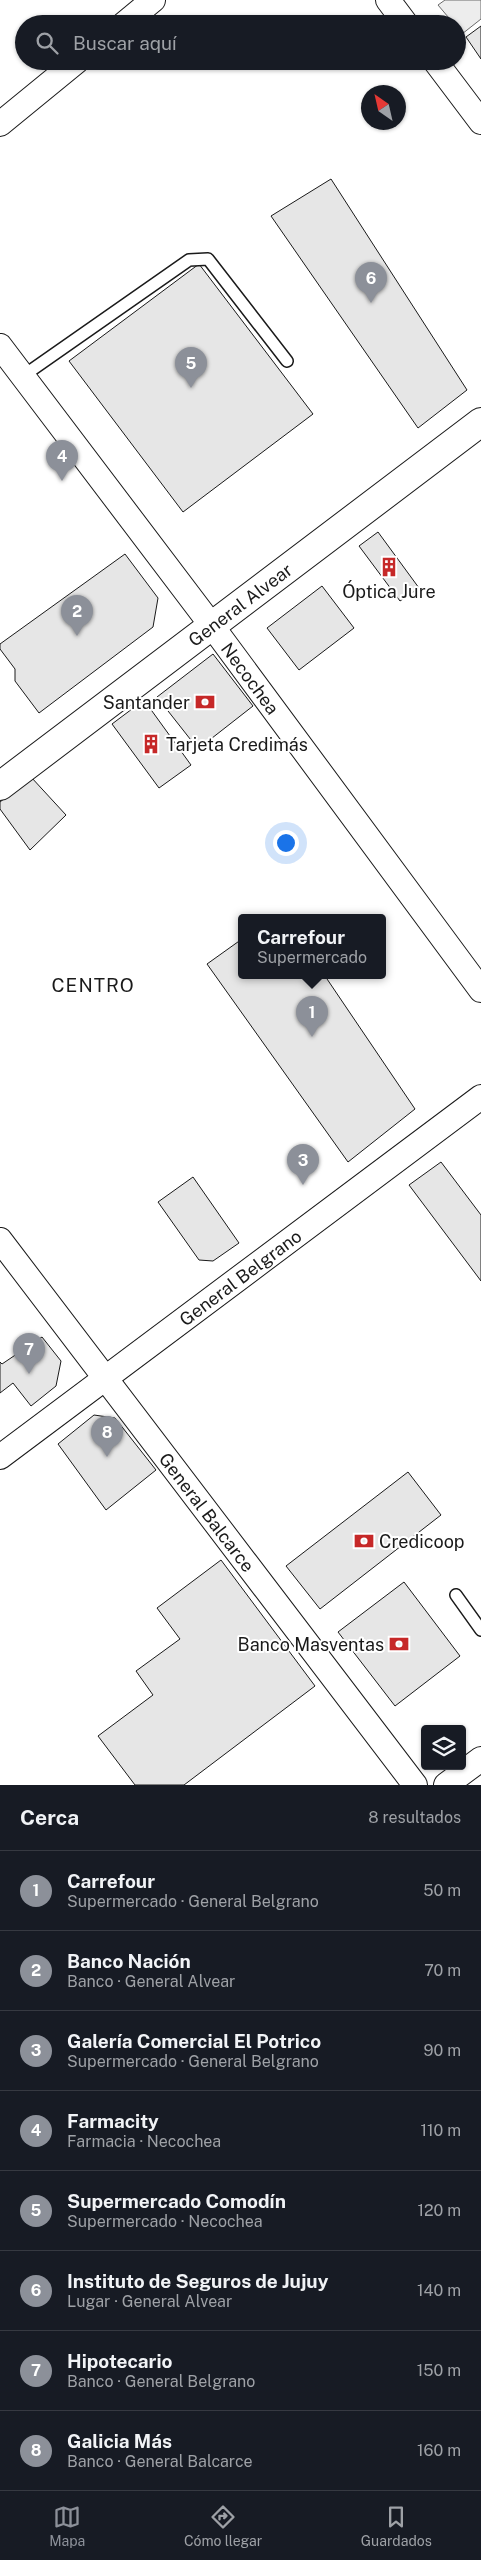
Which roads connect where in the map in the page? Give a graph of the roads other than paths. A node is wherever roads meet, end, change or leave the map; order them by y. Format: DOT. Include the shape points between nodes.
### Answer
graph roads {
  1 [pos="153,0"];
  2 [pos="388,0"];
  3 [pos="135,15"];
  4 [pos="399,15"];
  5 [pos="66,70"];
  6 [pos="442,70"];
  7 [pos="481,122"];
  8 [pos="0,124"];
  9 [pos="0,346"];
  10 [pos="287,361"];
  11 [pos="23,376"];
  12 [pos="481,422"];
  13 [pos="212,626"];
  14 [pos="0,786"];
  15 [pos="481,990"];
  16 [pos="481,1097"];
  17 [pos="0,1240"];
  18 [pos="105,1379"];
  19 [pos="0,1457"];
  20 [pos="456,1596"];
  21 [pos="481,1630"];
  22 [pos="481,1759"];
  23 [pos="415,1785"];
  24 [pos="446,1785"];
  1 -- 3 [label="street"];
  2 -- 4 [label="street"];
  5 -- 8 [label="street"];
  6 -- 7 [label="street"];
  9 -- 11 [label="street, Necochea"];
  10 -- 11 [label="lane" via="208,259 199,258 189,260"];
  11 -- 13 [label="street, Necochea"];
  12 -- 13 [label="street, General Alvear"];
  13 -- 14 [label="street, General Alvear"];
  13 -- 15 [label="street, Necochea"];
  16 -- 18 [label="street, General Belgrano"];
  17 -- 18 [label="street, General Balcarce"];
  18 -- 19 [label="street, General Belgrano"];
  18 -- 23 [label="street, General Balcarce"];
  20 -- 21 [label="lane"];
  22 -- 24 [label="street"];
}
